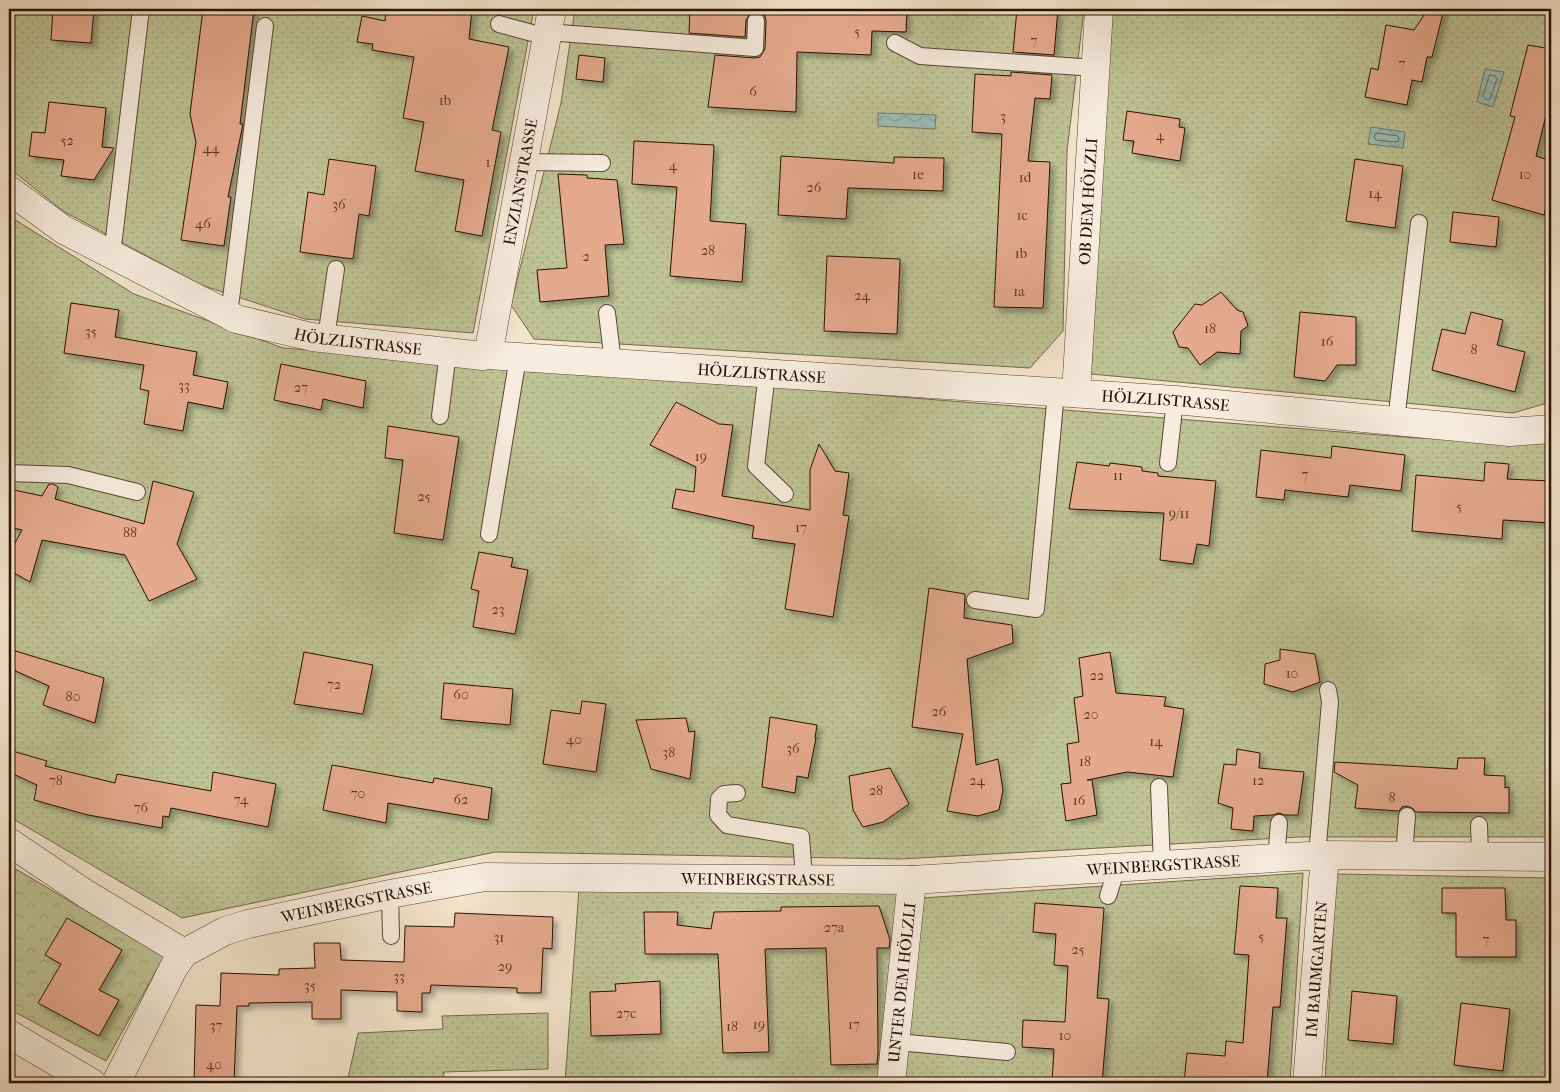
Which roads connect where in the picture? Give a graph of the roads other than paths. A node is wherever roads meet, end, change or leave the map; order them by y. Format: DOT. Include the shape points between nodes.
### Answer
graph roads {
  1 [pos="141,9"];
  2 [pos="1099,9"];
  3 [pos="756,21"];
  4 [pos="499,24"];
  5 [pos="265,26"];
  6 [pos="548,26"];
  7 [pos="895,43"];
  8 [pos="1095,68"];
  9 [pos="523,162"];
  10 [pos="602,163"];
  11 [pos="9,190"];
  12 [pos="1419,223"];
  13 [pos="112,255"];
  14 [pos="336,269"];
  15 [pos="607,313"];
  16 [pos="229,315"];
  17 [pos="326,338"];
  18 [pos="448,352"];
  19 [pos="488,355"];
  20 [pos="518,357"];
  21 [pos="613,363"];
  22 [pos="767,373"];
  23 [pos="1066,392"];
  24 [pos="1175,400"];
  25 [pos="440,416"];
  26 [pos="1396,421"];
  27 [pos="1551,428"];
  28 [pos="1168,463"];
  29 [pos="9,473"];
  30 [pos="137,492"];
  31 [pos="785,494"];
  32 [pos="489,534"];
  33 [pos="975,600"];
  34 [pos="1328,690"];
  35 [pos="1159,787"];
  36 [pos="737,793"];
  37 [pos="1407,816"];
  38 [pos="1278,823"];
  39 [pos="1479,825"];
  40 [pos="9,842"];
  41 [pos="1321,856"];
  42 [pos="1404,856"];
  43 [pos="1480,856"];
  44 [pos="1551,857"];
  45 [pos="1276,859"];
  46 [pos="1162,865"];
  47 [pos="1117,868"];
  48 [pos="804,879"];
  49 [pos="912,880"];
  50 [pos="390,894"];
  51 [pos="1108,896"];
  52 [pos="391,936"];
  53 [pos="184,954"];
  54 [pos="9,1034"];
  55 [pos="897,1042"];
  56 [pos="1007,1052"];
  57 [pos="92,1083"];
  58 [pos="116,1083"];
  59 [pos="892,1083"];
  60 [pos="1308,1083"];
  1 -- 13 [label="lane"];
  2 -- 8 [label="street, OB DEM HÖLZLI"];
  3 -- 6 [label="lane" via="755,48"];
  4 -- 6 [label="lane"];
  5 -- 16 [label="lane"];
  6 -- 9 [label="street, ENZIANSTRASSE"];
  7 -- 8 [label="lane" via="920,56"];
  8 -- 23 [label="street, OB DEM HÖLZLI"];
  9 -- 10 [label="lane"];
  9 -- 19 [label="street, ENZIANSTRASSE"];
  11 -- 13 [label="street, HÖLZLISTRASSE" via="64,230"];
  12 -- 26 [label="lane"];
  13 -- 16 [label="street, HÖLZLISTRASSE"];
  14 -- 17 [label="lane"];
  15 -- 21 [label="lane"];
  16 -- 17 [label="street, HÖLZLISTRASSE"];
  17 -- 18 [label="street, HÖLZLISTRASSE"];
  18 -- 19 [label="street, HÖLZLISTRASSE"];
  18 -- 25 [label="lane"];
  19 -- 20 [label="street, HÖLZLISTRASSE"];
  20 -- 21 [label="street, HÖLZLISTRASSE"];
  20 -- 32 [label="lane"];
  21 -- 22 [label="street, HÖLZLISTRASSE"];
  22 -- 23 [label="street, HÖLZLISTRASSE"];
  22 -- 31 [label="lane" via="756,466"];
  23 -- 24 [label="street, HÖLZLISTRASSE"];
  23 -- 33 [label="lane" via="1036,609"];
  24 -- 26 [label="street, HÖLZLISTRASSE"];
  24 -- 28 [label="lane"];
  26 -- 27 [label="street, HÖLZLISTRASSE" via="1510,432"];
  29 -- 30 [label="lane" via="68,476"];
  34 -- 41 [label="lane" via="1330,702"];
  35 -- 46 [label="lane"];
  36 -- 48 [label="lane" via="724,794 719,799 718,815 727,825 801,837"];
  37 -- 42 [label="lane"];
  38 -- 45 [label="lane"];
  39 -- 43 [label="lane"];
  40 -- 53 [label="street"];
  41 -- 42 [label="street, WEINBERGSTRASSE"];
  41 -- 45 [label="street, WEINBERGSTRASSE"];
  41 -- 60 [label="street, IM BAUMGARTEN"];
  42 -- 43 [label="street, WEINBERGSTRASSE"];
  43 -- 44 [label="street, WEINBERGSTRASSE"];
  45 -- 46 [label="street, WEINBERGSTRASSE"];
  46 -- 47 [label="street, WEINBERGSTRASSE"];
  47 -- 49 [label="street, WEINBERGSTRASSE"];
  47 -- 51 [label="lane"];
  48 -- 49 [label="street, WEINBERGSTRASSE"];
  48 -- 50 [label="street, WEINBERGSTRASSE" via="485,877"];
  49 -- 55 [label="street, UNTER DEM HÖLZLI"];
  50 -- 52 [label="lane"];
  50 -- 53 [label="street, WEINBERGSTRASSE" via="248,924 225,932"];
  53 -- 58 [label="street" via="174,967"];
  54 -- 57 [label="street"];
  55 -- 56 [label="lane"];
  55 -- 59 [label="street, UNTER DEM HÖLZLI"];
}
